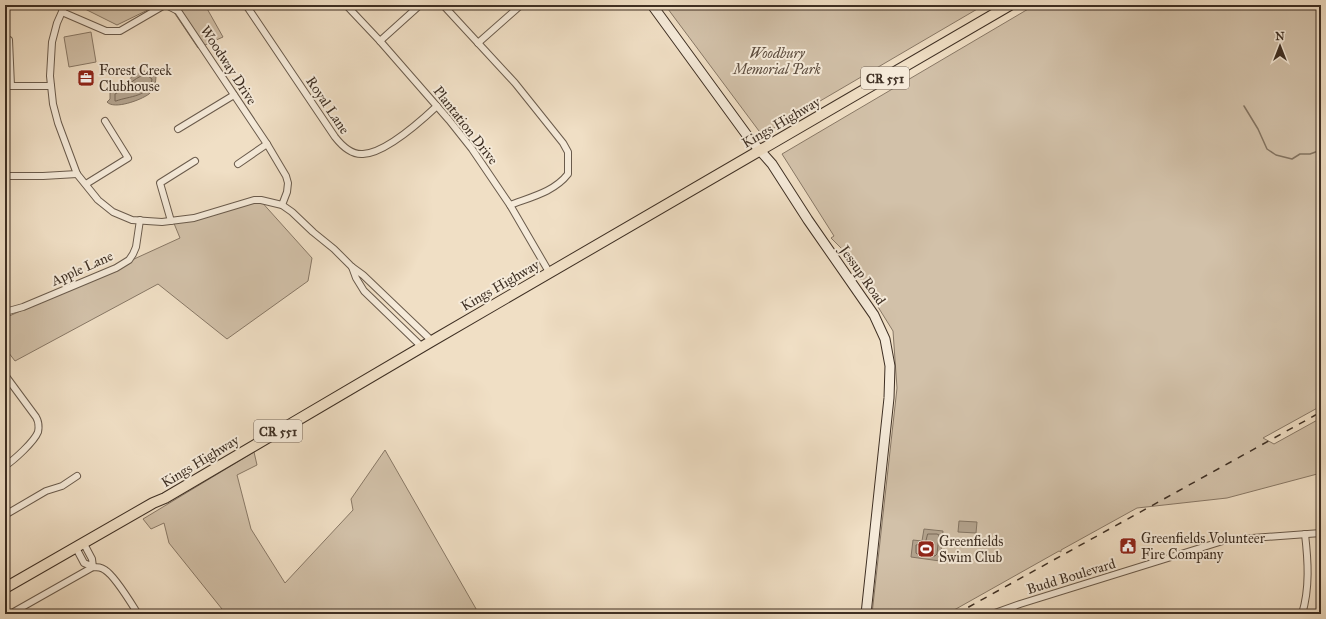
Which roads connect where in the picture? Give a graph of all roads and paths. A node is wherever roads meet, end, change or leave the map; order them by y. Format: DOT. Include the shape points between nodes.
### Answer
graph roads {
  1 [pos="65,5"];
  2 [pos="246,5"];
  3 [pos="346,5"];
  4 [pos="420,5"];
  5 [pos="443,5"];
  6 [pos="521,5"];
  7 [pos="652,5"];
  8 [pos="1010,5"];
  9 [pos="62,12"];
  10 [pos="5,40"];
  11 [pos="380,41"];
  12 [pos="478,43"];
  13 [pos="8,86"];
  14 [pos="51,86"];
  15 [pos="234,95"];
  16 [pos="437,106"];
  17 [pos="105,121"];
  18 [pos="178,129"];
  19 [pos="267,144"];
  20 [pos="761,150"];
  21 [pos="195,161"];
  22 [pos="238,164"];
  23 [pos="77,174"];
  24 [pos="5,176"];
  25 [pos="86,184"];
  26 [pos="282,205"];
  27 [pos="510,205"];
  28 [pos="140,220"];
  29 [pos="171,221"];
  30 [pos="352,267"];
  31 [pos="549,272"];
  32 [pos="5,312"];
  33 [pos="432,341"];
  34 [pos="422,347"];
  35 [pos="5,375"];
  36 [pos="5,466"];
  37 [pos="77,476"];
  38 [pos="5,515"];
  39 [pos="1321,533"];
  40 [pos="1305,534"];
  41 [pos="80,546"];
  42 [pos="93,567"];
  43 [pos="5,588"];
  44 [pos="10,614"];
  45 [pos="138,614"];
  46 [pos="866,614"];
  47 [pos="993,614"];
  48 [pos="1302,614"];
  1 -- 9 [label="street"];
  2 -- 16 [label="street, Royal Lane" via="335,137 351,152 362,154 382,148"];
  3 -- 11 [label="street, Plantation Drive"];
  4 -- 11 [label="street"];
  5 -- 12 [label="street"];
  6 -- 12 [label="street"];
  7 -- 20 [label="street, Jessup Road" via="749,138"];
  8 -- 20 [label="main road, Kings Highway / CR 551"];
  9 -- 14 [label="street" via="52,42"];
  9 -- 15 [label="street, Woodway Drive" via="106,30 120,31 163,6 178,10"];
  10 -- 13 [label="street" via="10,40"];
  11 -- 16 [label="street, Plantation Drive"];
  12 -- 27 [label="street" via="515,83 563,142 568,152 568,174 563,181 553,188"];
  13 -- 14 [label="street"];
  14 -- 23 [label="street" via="58,123"];
  15 -- 18 [label="street"];
  15 -- 19 [label="street, Woodway Drive"];
  16 -- 27 [label="street, Plantation Drive" via="472,149"];
  17 -- 25 [label="street" via="128,158"];
  19 -- 22 [label="street"];
  19 -- 26 [label="street, Woodway Drive" via="288,184"];
  20 -- 31 [label="main road, Kings Highway / CR 551"];
  20 -- 46 [label="street, Jessup Road" via="874,315 885,339 890,366 889,398"];
  21 -- 29 [label="street" via="160,183"];
  23 -- 24 [label="street"];
  23 -- 25 [label="street"];
  25 -- 28 [label="street" via="98,200 113,212 132,220"];
  26 -- 29 [label="street" via="254,200 194,218"];
  26 -- 30 [label="street"];
  27 -- 31 [label="street, Plantation Drive"];
  28 -- 29 [label="street"];
  28 -- 32 [label="street, Apple Lane" via="136,247 129,260 116,268 23,307"];
  30 -- 33 [label="street"];
  30 -- 34 [label="street" via="364,291"];
  31 -- 33 [label="main road, Kings Highway / CR 551"];
  33 -- 34 [label="main road, Kings Highway / CR 551"];
  34 -- 41 [label="main road, Kings Highway / CR 551"];
  35 -- 36 [label="street" via="39,424 36,436"];
  37 -- 38 [label="street"];
  39 -- 40 [label="street, Budd Boulevard"];
  40 -- 47 [label="street, Budd Boulevard" via="1226,540"];
  40 -- 48 [label="street" via="1308,577 1306,603"];
  41 -- 42 [label="street" via="84,563"];
  41 -- 43 [label="main road, Kings Highway / CR 551"];
  42 -- 44 [label="street"];
  42 -- 45 [label="street" via="100,567 112,576"];
}
